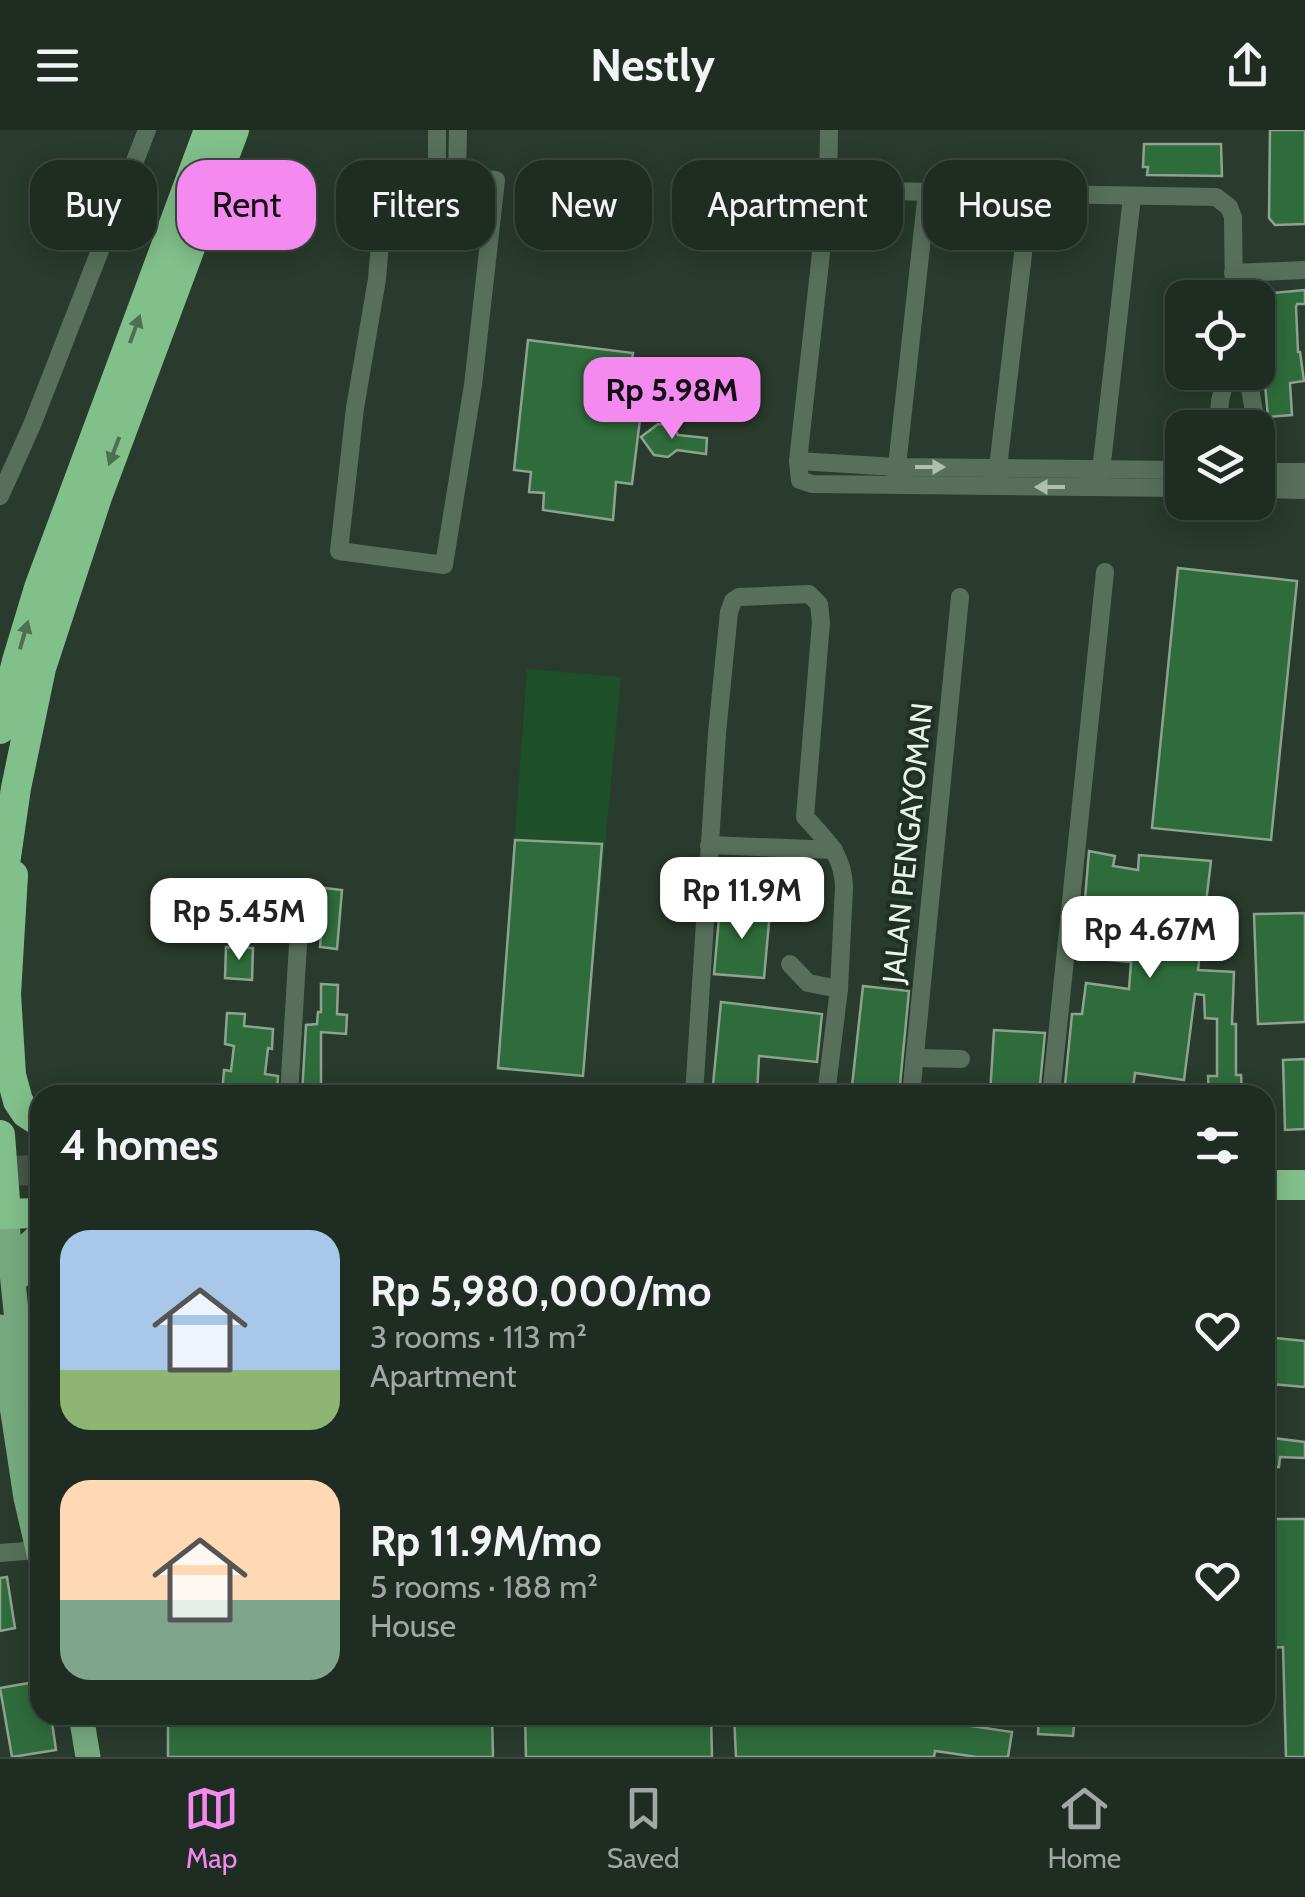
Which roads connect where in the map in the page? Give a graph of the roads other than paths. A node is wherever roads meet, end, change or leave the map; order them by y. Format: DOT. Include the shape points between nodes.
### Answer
graph roads {
  1 [pos="147,130"];
  2 [pos="209,130"];
  3 [pos="234,130"];
  4 [pos="436,130"];
  5 [pos="458,130"];
  6 [pos="830,130"];
  7 [pos="437,160"];
  8 [pos="457,160"];
  9 [pos="829,160"];
  10 [pos="1087,196"];
  11 [pos="1132,197"];
  12 [pos="923,229"];
  13 [pos="379,250"];
  14 [pos="488,250"];
  15 [pos="821,250"];
  16 [pos="1024,250"];
  17 [pos="1305,270"];
  18 [pos="1233,273"];
  19 [pos="1233,280"];
  20 [pos="999,467"];
  21 [pos="1165,472"];
  22 [pos="1305,472"];
  23 [pos="896,477"];
  24 [pos="1275,477"];
  25 [pos="1101,478"];
  26 [pos="1275,483"];
  27 [pos="1165,486"];
  28 [pos="996,487"];
  29 [pos="1305,490"];
  30 [pos="0,496"];
  31 [pos="1105,572"];
  32 [pos="960,597"];
  33 [pos="61,602"];
  34 [pos="0,729"];
  35 [pos="805,817"];
  36 [pos="709,845"];
  37 [pos="797,848"];
  38 [pos="834,850"];
  39 [pos="302,894"];
  40 [pos="0,898"];
  41 [pos="790,964"];
  42 [pos="839,989"];
  43 [pos="915,1058"];
  44 [pos="961,1059"];
  45 [pos="290,1085"];
  46 [pos="695,1085"];
  47 [pos="827,1085"];
  48 [pos="912,1085"];
  49 [pos="1052,1085"];
  50 [pos="30,1116"];
  51 [pos="0,1139"];
  52 [pos="30,1140"];
  53 [pos="1275,1185"];
  54 [pos="1305,1185"];
  55 [pos="1305,1199"];
  56 [pos="1275,1200"];
  57 [pos="30,1213"];
  58 [pos="3,1214"];
  59 [pos="30,1243"];
  60 [pos="8,1319"];
  61 [pos="30,1405"];
  62 [pos="30,1512"];
  63 [pos="0,1553"];
  64 [pos="30,1554"];
  65 [pos="83,1725"];
  66 [pos="88,1757"];
  1 -- 30 [label="street"];
  34 -- 2 [label="highway, one-way" via="39,588"];
  3 -- 33 [label="highway, one-way"];
  4 -- 7 [label="street"];
  5 -- 8 [label="street"];
  6 -- 9 [label="street"];
  10 -- 11 [label="street"];
  11 -- 18 [label="street" via="1222,200 1234,217"];
  11 -- 25 [label="street"];
  12 -- 23 [label="street"];
  13 -- 14 [label="street" via="340,551 444,566"];
  15 -- 23 [label="street" via="798,461"];
  16 -- 20 [label="street"];
  17 -- 18 [label="street"];
  18 -- 19 [label="street"];
  23 -- 20 [label="street, one-way"];
  20 -- 25 [label="street"];
  20 -- 28 [label="street"];
  21 -- 25 [label="street"];
  22 -- 24 [label="street"];
  23 -- 28 [label="street"];
  25 -- 27 [label="street"];
  25 -- 28 [label="street, one-way"];
  26 -- 29 [label="street"];
  31 -- 49 [label="street"];
  32 -- 43 [label="street, JALAN PENGAYOMAN"];
  33 -- 40 [label="highway" via="23,753"];
  33 -- 50 [label="highway" via="55,672 18,844 7,942 12,1076"];
  35 -- 36 [label="street" via="819,604 809,594 739,597 729,612"];
  35 -- 37 [label="street"];
  35 -- 38 [label="street"];
  36 -- 37 [label="street"];
  36 -- 46 [label="street"];
  37 -- 38 [label="street"];
  38 -- 42 [label="street" via="844,873"];
  39 -- 45 [label="street"];
  41 -- 42 [label="street" via="808,983"];
  42 -- 47 [label="street"];
  43 -- 44 [label="street"];
  43 -- 48 [label="street, JALAN PENGAYOMAN"];
  51 -- 52 [label="highway"];
  51 -- 58 [label="highway"];
  53 -- 54 [label="highway"];
  55 -- 56 [label="highway"];
  57 -- 58 [label="highway"];
  58 -- 60 [label="main road"];
  59 -- 60 [label="main road" via="21,1254"];
  60 -- 61 [label="main road"];
  60 -- 62 [label="main road"];
  63 -- 64 [label="street"];
  65 -- 66 [label="main road"];
}
